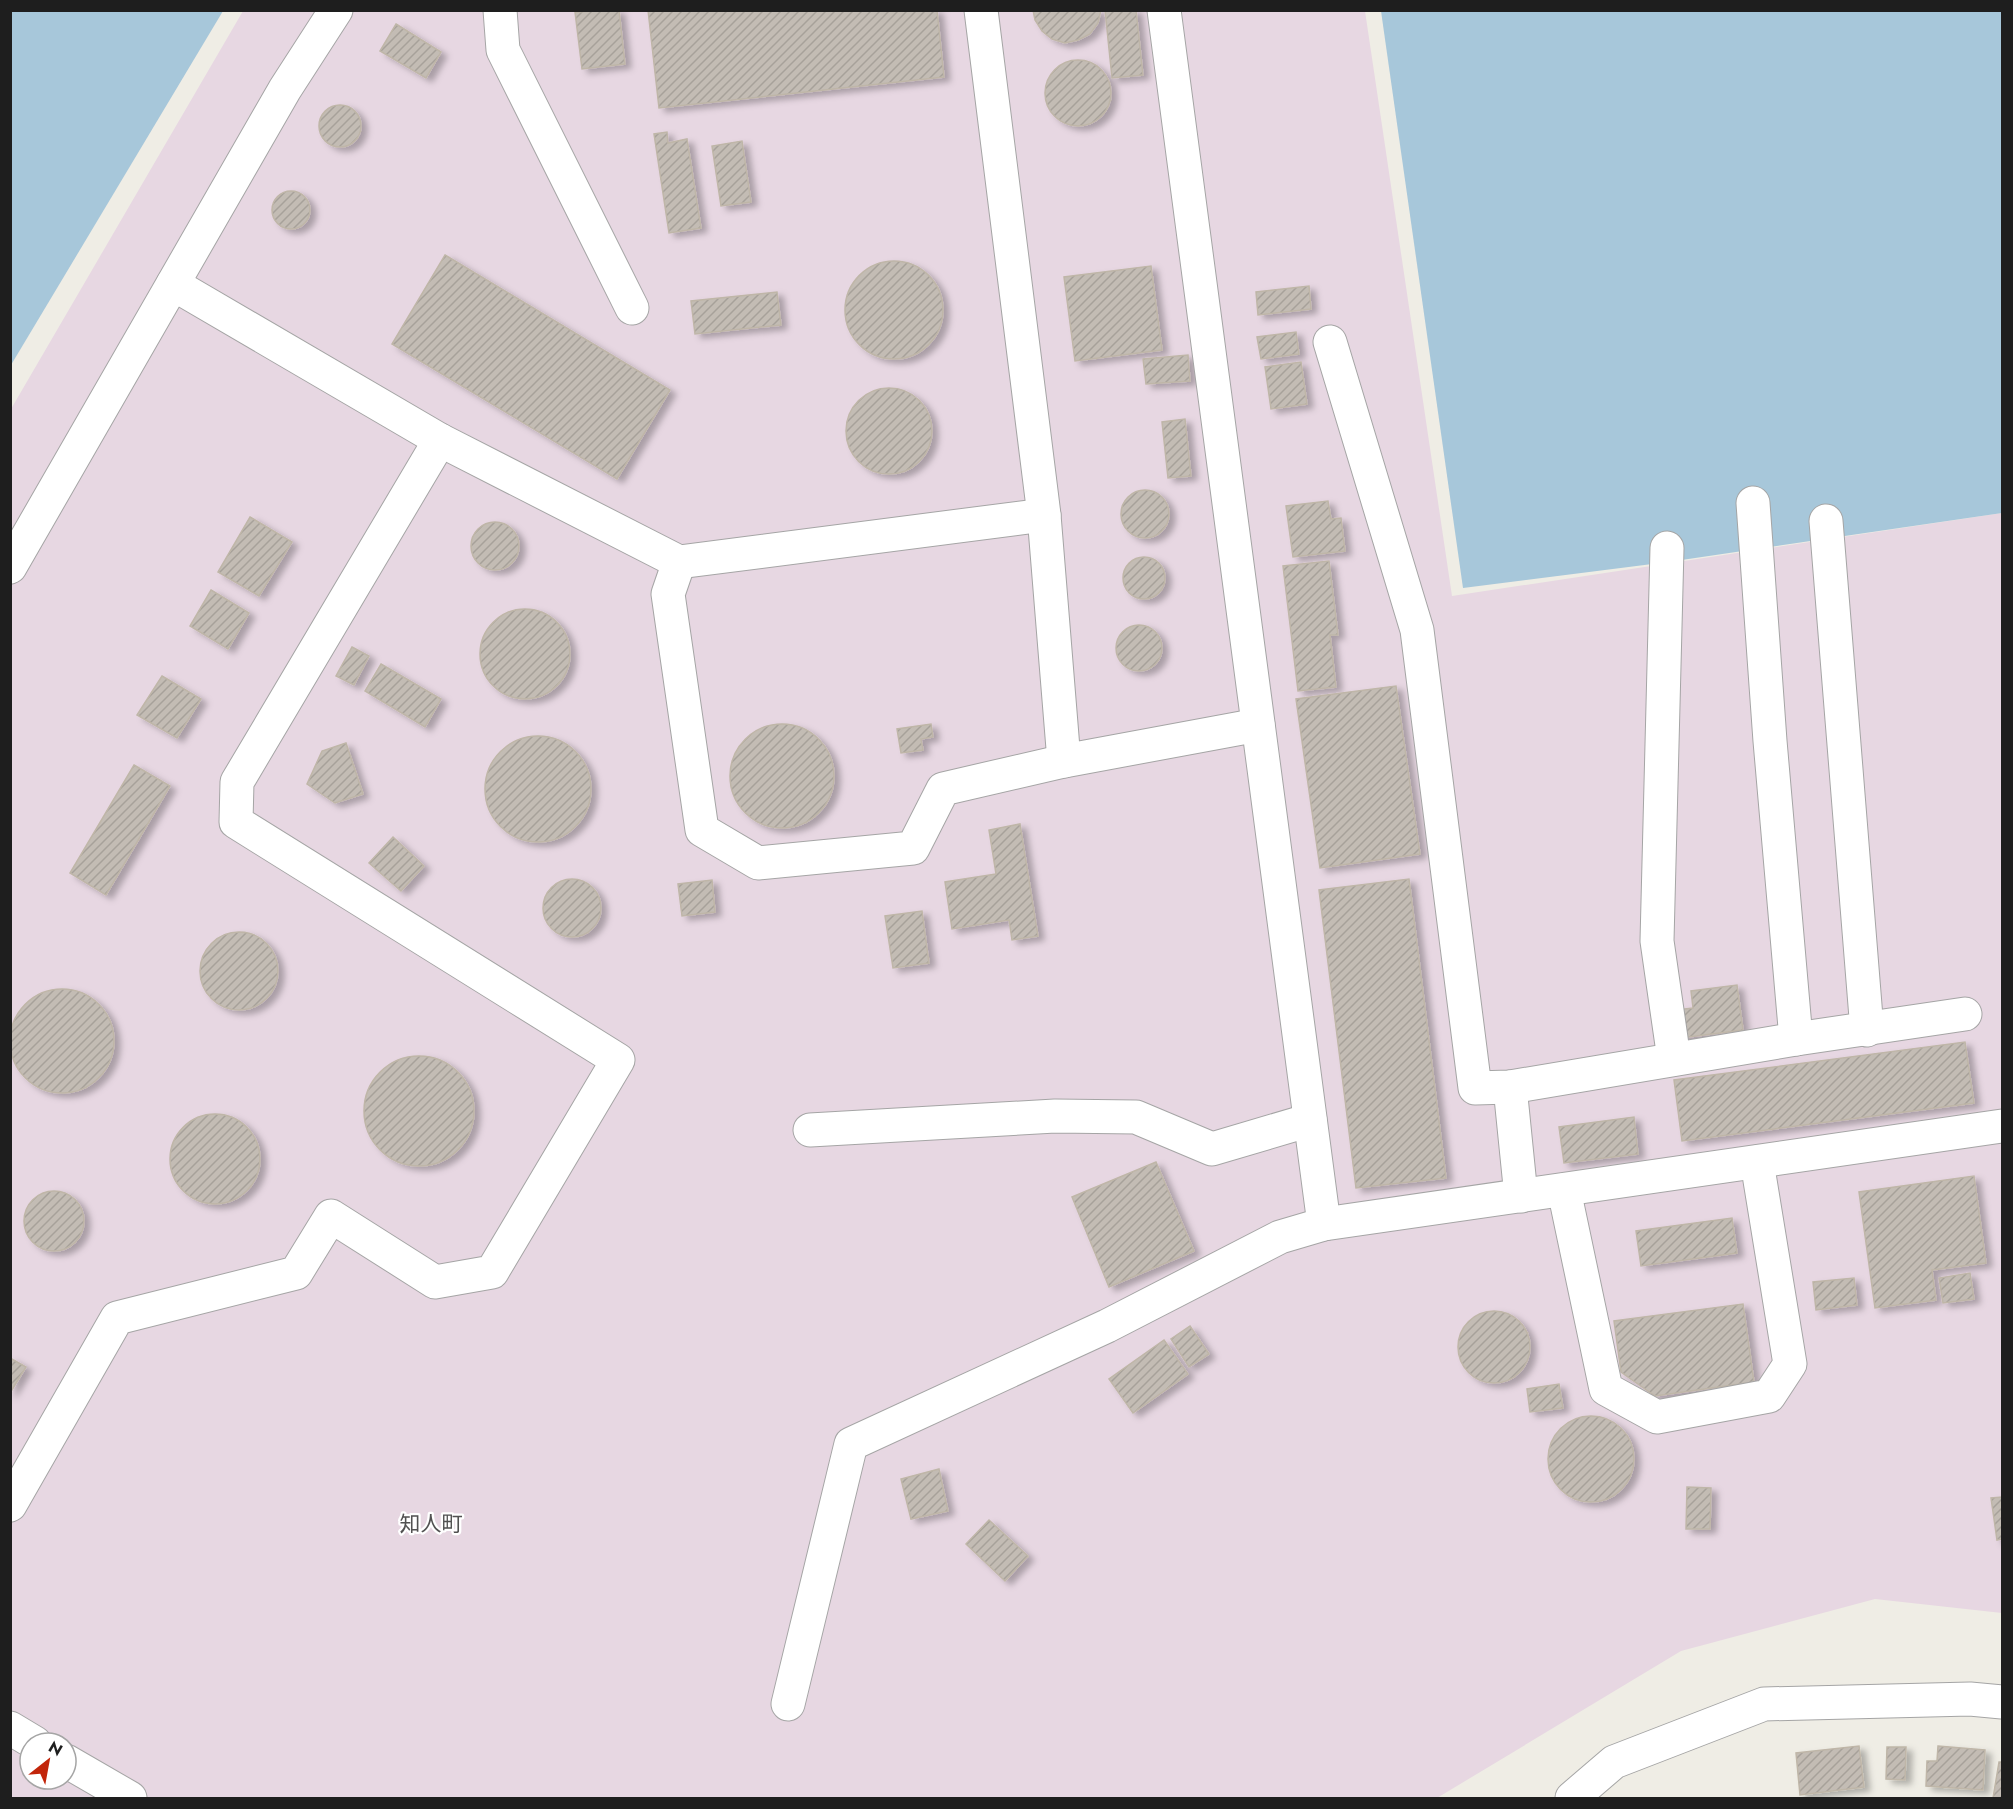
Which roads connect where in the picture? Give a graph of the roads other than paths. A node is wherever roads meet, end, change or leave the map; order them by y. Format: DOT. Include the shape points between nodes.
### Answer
graph roads {
  1 [pos="336,10"];
  2 [pos="501,10"];
  3 [pos="981,10"];
  4 [pos="1164,10"];
  5 [pos="173,284"];
  6 [pos="632,308"];
  7 [pos="1330,342"];
  8 [pos="440,440"];
  9 [pos="1753,503"];
  10 [pos="1044,515"];
  11 [pos="1826,521"];
  12 [pos="1667,548"];
  13 [pos="679,562"];
  14 [pos="10,567"];
  15 [pos="1258,725"];
  16 [pos="1064,761"];
  17 [pos="1965,1014"];
  18 [pos="1867,1030"];
  19 [pos="1796,1039"];
  20 [pos="1674,1059"];
  21 [pos="1510,1088"];
  22 [pos="1310,1120"];
  23 [pos="2002,1126"];
  24 [pos="810,1130"];
  25 [pos="1757,1162"];
  26 [pos="1564,1190"];
  27 [pos="1521,1196"];
  28 [pos="1324,1224"];
  29 [pos="10,1505"];
  30 [pos="2002,1702"];
  31 [pos="788,1704"];
  32 [pos="78,1768"];
  33 [pos="129,1798"];
  34 [pos="1572,1798"];
  1 -- 5 [label="street" via="285,89"];
  2 -- 6 [label="street" via="503,50"];
  3 -- 10 [label="street"];
  4 -- 15 [label="street"];
  5 -- 8 [label="street"];
  5 -- 14 [label="street"];
  7 -- 21 [label="street" via="1417,630 1475,1088"];
  8 -- 13 [label="street"];
  8 -- 29 [label="street" via="237,782 236,822 618,1060 492,1272 435,1282 331,1216 296,1273 117,1318"];
  9 -- 19 [label="street"];
  10 -- 13 [label="street"];
  10 -- 16 [label="street"];
  11 -- 18 [label="street"];
  12 -- 20 [label="street" via="1658,941"];
  13 -- 16 [label="street" via="669,594 702,830 759,863 913,848 942,789"];
  15 -- 16 [label="street"];
  15 -- 22 [label="street"];
  17 -- 18 [label="street"];
  18 -- 19 [label="street"];
  19 -- 20 [label="street"];
  20 -- 21 [label="street"];
  21 -- 27 [label="street"];
  22 -- 24 [label="street" via="1212,1149 1136,1117 1054,1116"];
  22 -- 28 [label="street"];
  23 -- 25 [label="street"];
  25 -- 26 [label="street"];
  25 -- 26 [label="street" via="1790,1364 1769,1396 1657,1417 1606,1389"];
  26 -- 27 [label="street"];
  27 -- 28 [label="street"];
  28 -- 31 [label="street" via="1280,1237 1107,1326 851,1444"];
  30 -- 34 [label="street" via="1970,1699 1764,1704 1614,1762"];
  32 -- 33 [label="street"];
}
